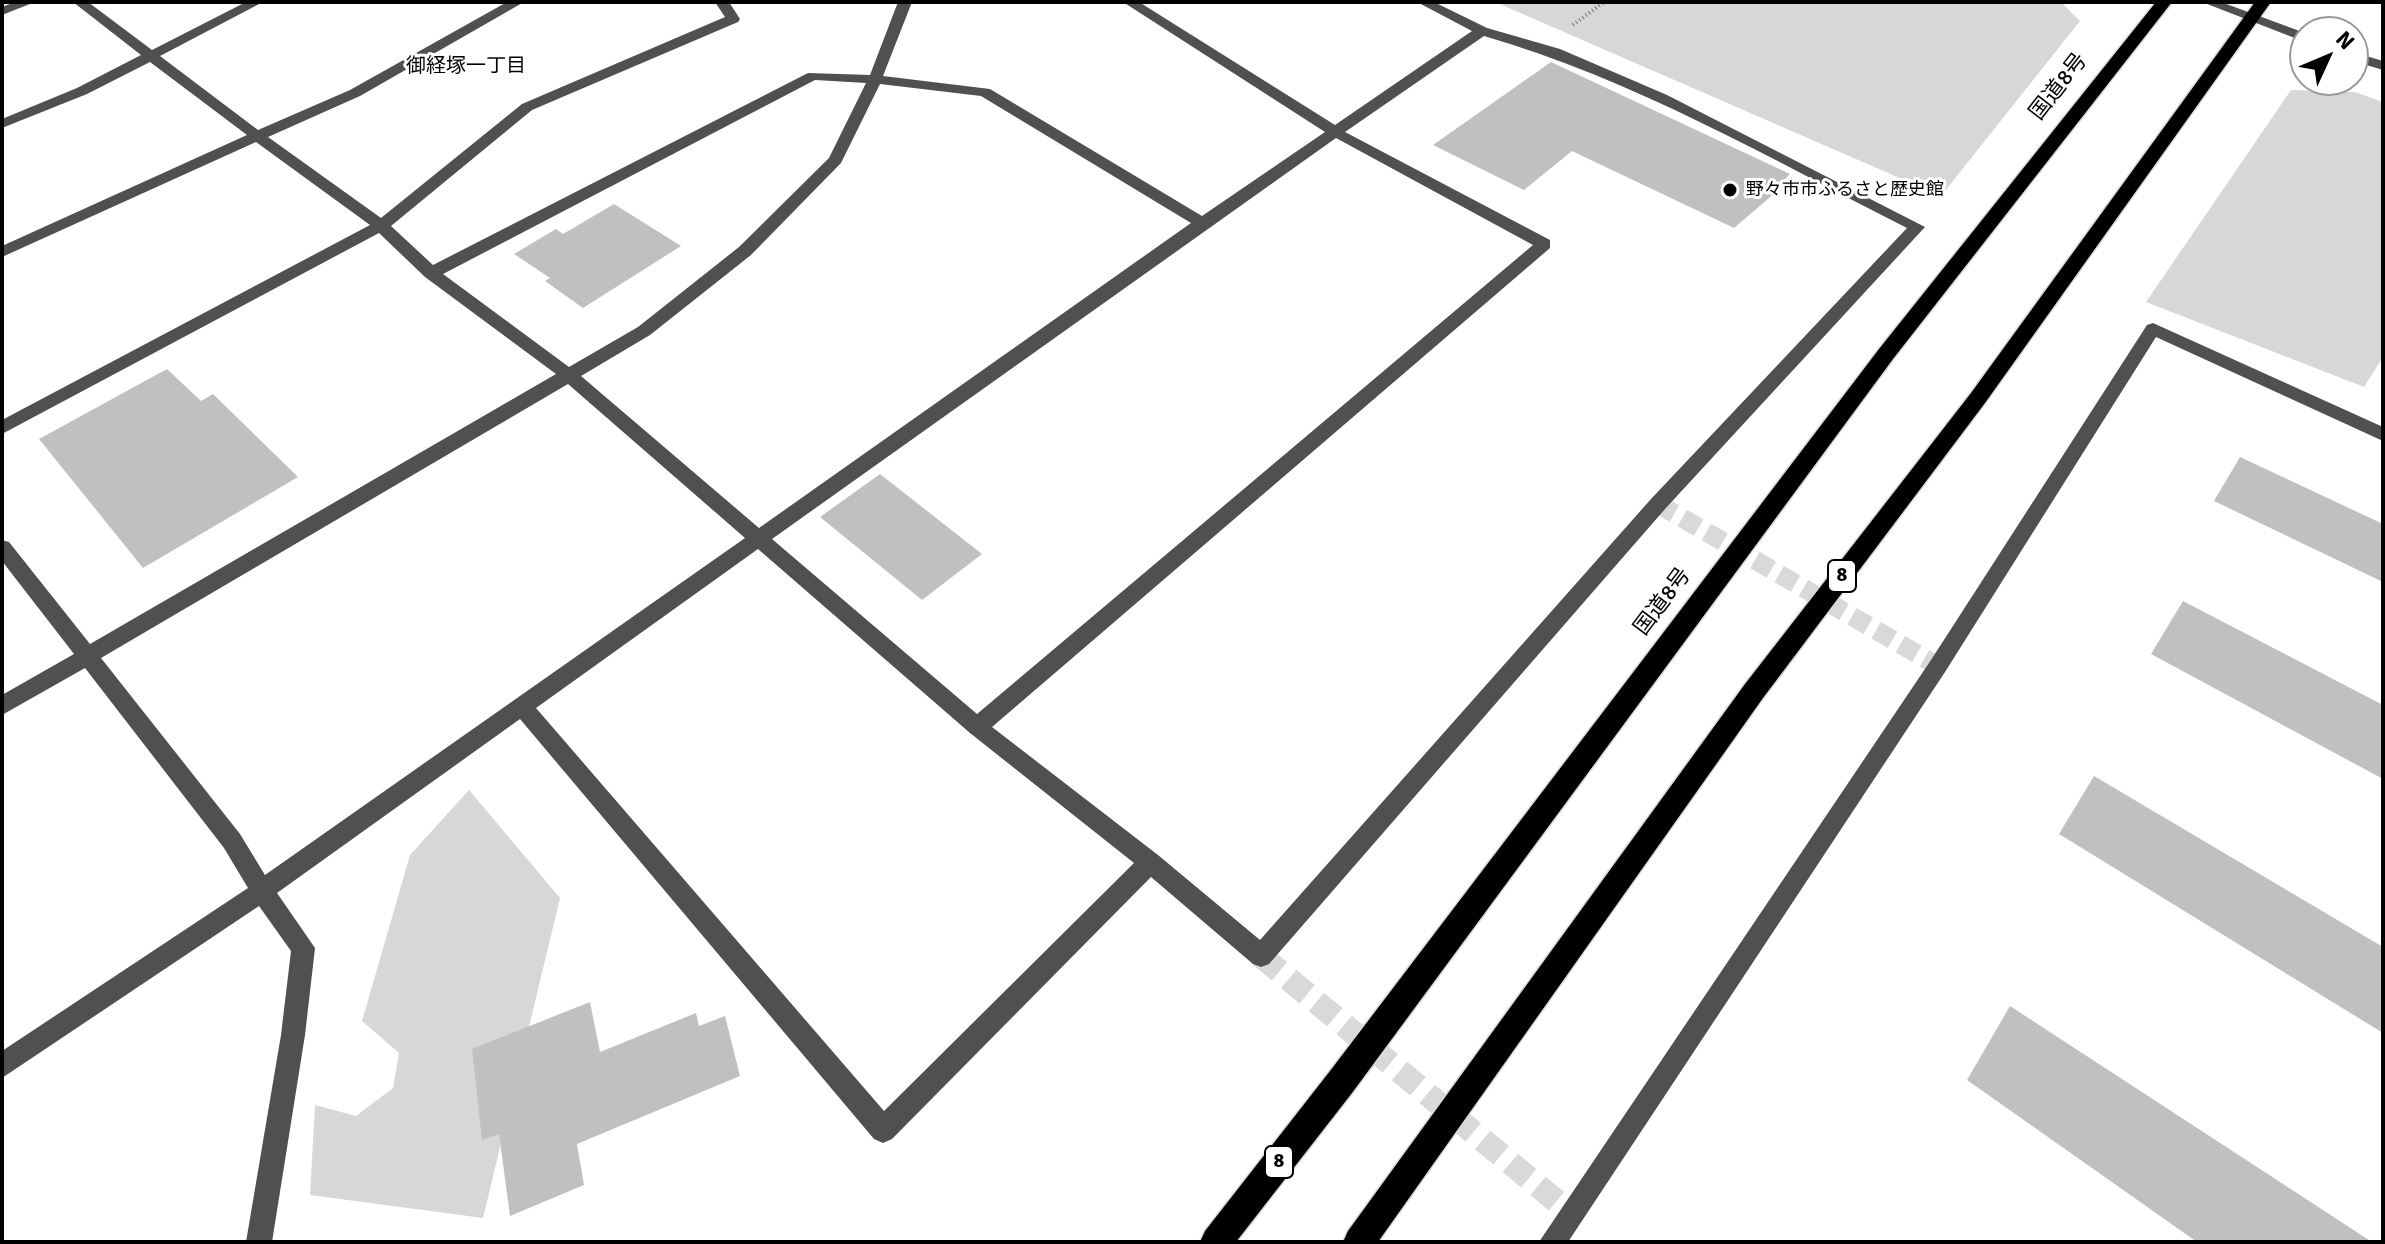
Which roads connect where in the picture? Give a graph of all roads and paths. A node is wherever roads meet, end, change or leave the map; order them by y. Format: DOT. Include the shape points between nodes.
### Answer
graph roads {
  1 [pos="28,2"];
  2 [pos="80,2"];
  3 [pos="256,2"];
  4 [pos="517,2"];
  5 [pos="722,2"];
  6 [pos="905,2"];
  7 [pos="1130,2"];
  8 [pos="1424,2"];
  9 [pos="1604,2"];
  10 [pos="2164,2"];
  11 [pos="2209,2"];
  12 [pos="2257,10"];
  13 [pos="2,11"];
  14 [pos="2289,29"];
  15 [pos="1482,31"];
  16 [pos="1578,37"];
  17 [pos="152,54"];
  18 [pos="875,79"];
  19 [pos="2,124"];
  20 [pos="1335,132"];
  21 [pos="257,136"];
  22 [pos="1202,223"];
  23 [pos="381,226"];
  24 [pos="2,252"];
  25 [pos="431,273"];
  26 [pos="570,376"];
  27 [pos="2,428"];
  28 [pos="2383,433"];
  29 [pos="761,539"];
  30 [pos="2,547"];
  31 [pos="88,657"];
  32 [pos="2,706"];
  33 [pos="522,707"];
  34 [pos="977,727"];
  35 [pos="1150,862"];
  36 [pos="262,891"];
  37 [pos="2,1066"];
  38 [pos="259,1242"];
  39 [pos="1216,1242"];
  40 [pos="1359,1242"];
  41 [pos="1552,1242"];
  1 -- 13 [label="street"];
  2 -- 17 [label="street"];
  3 -- 17 [label="street"];
  4 -- 21 [label="street" via="355,93"];
  5 -- 23 [label="street" via="733,19 527,107"];
  6 -- 18 [label="street"];
  7 -- 20 [label="street"];
  8 -- 15 [label="street"];
  9 -- 16 [label="path" via="1573,26"];
  10 -- 39 [label="highway, 国道8号 / 8" via="1886,354"];
  11 -- 12 [label="street"];
  12 -- 14 [label="street"];
  12 -- 40 [label="highway, 8" via="1978,398 1754,691"];
  15 -- 20 [label="street"];
  15 -- 35 [label="street" via="1555,52 1662,98 1917,227 1658,504 1261,956"];
  17 -- 19 [label="street"];
  17 -- 21 [label="street"];
  18 -- 22 [label="street" via="985,92"];
  18 -- 25 [label="street" via="813,76"];
  18 -- 26 [label="street" via="836,160 745,251 644,331"];
  20 -- 22 [label="street"];
  20 -- 34 [label="street" via="1544,244"];
  21 -- 23 [label="street"];
  21 -- 24 [label="street"];
  22 -- 29 [label="street"];
  23 -- 25 [label="street"];
  23 -- 27 [label="street"];
  25 -- 26 [label="street"];
  26 -- 29 [label="street"];
  26 -- 31 [label="street"];
  28 -- 41 [label="street" via="2153,329 1938,666"];
  29 -- 33 [label="street"];
  29 -- 34 [label="street"];
  30 -- 31 [label="street"];
  31 -- 32 [label="street"];
  31 -- 36 [label="street" via="232,841"];
  33 -- 35 [label="street" via="883,1130"];
  33 -- 36 [label="street"];
  34 -- 35 [label="street"];
  36 -- 37 [label="street"];
  36 -- 38 [label="street" via="303,948"];
}
